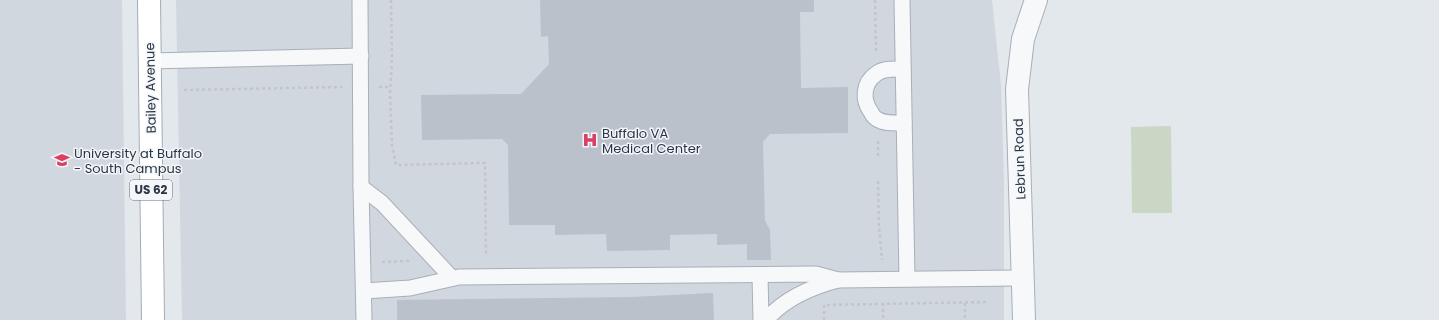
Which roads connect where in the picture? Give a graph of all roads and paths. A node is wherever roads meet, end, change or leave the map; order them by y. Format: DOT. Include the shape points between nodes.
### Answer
graph roads {
  1 [pos="149,0"];
  2 [pos="360,0"];
  3 [pos="391,0"];
  4 [pos="902,0"];
  5 [pos="1036,0"];
  6 [pos="361,56"];
  7 [pos="149,61"];
  8 [pos="903,69"];
  9 [pos="346,87"];
  10 [pos="376,87"];
  11 [pos="391,87"];
  12 [pos="184,90"];
  13 [pos="904,123"];
  14 [pos="878,181"];
  15 [pos="360,187"];
  16 [pos="486,259"];
  17 [pos="414,261"];
  18 [pos="882,261"];
  19 [pos="377,262"];
  20 [pos="760,275"];
  21 [pos="452,278"];
  22 [pos="1023,278"];
  23 [pos="838,280"];
  24 [pos="907,280"];
  25 [pos="364,290"];
  26 [pos="990,302"];
  27 [pos="883,303"];
  28 [pos="965,303"];
  29 [pos="153,320"];
  30 [pos="364,320"];
  31 [pos="761,320"];
  32 [pos="766,320"];
  33 [pos="824,320"];
  34 [pos="883,320"];
  35 [pos="965,320"];
  36 [pos="1024,320"];
  1 -- 7 [label="main road, Bailey Avenue / US 62"];
  2 -- 6 [label="lane"];
  3 -- 11 [label="path"];
  4 -- 8 [label="lane"];
  5 -- 22 [label="street, Lebrun Road" via="1023,39 1017,90"];
  6 -- 7 [label="lane"];
  6 -- 15 [label="lane"];
  7 -- 29 [label="main road, Bailey Avenue / US 62"];
  8 -- 13 [label="lane"];
  8 -- 13 [label="lane" via="888,69 877,73 868,83 865,94 867,107 876,119"];
  9 -- 12 [label="path"];
  10 -- 11 [label="path"];
  11 -- 16 [label="path" via="392,145 396,165 485,163"];
  13 -- 24 [label="lane"];
  14 -- 18 [label="path"];
  15 -- 21 [label="lane" via="382,203"];
  15 -- 25 [label="lane"];
  17 -- 19 [label="path"];
  20 -- 21 [label="lane"];
  20 -- 23 [label="lane" via="816,274"];
  20 -- 31 [label="lane"];
  21 -- 25 [label="lane" via="410,288"];
  22 -- 24 [label="lane"];
  22 -- 36 [label="street, Lebrun Road"];
  23 -- 24 [label="lane"];
  23 -- 32 [label="lane" via="817,286 786,302"];
  25 -- 30 [label="lane"];
  26 -- 28 [label="path"];
  27 -- 28 [label="path"];
  27 -- 33 [label="path" via="824,305"];
  27 -- 34 [label="path"];
  28 -- 35 [label="path"];
}
